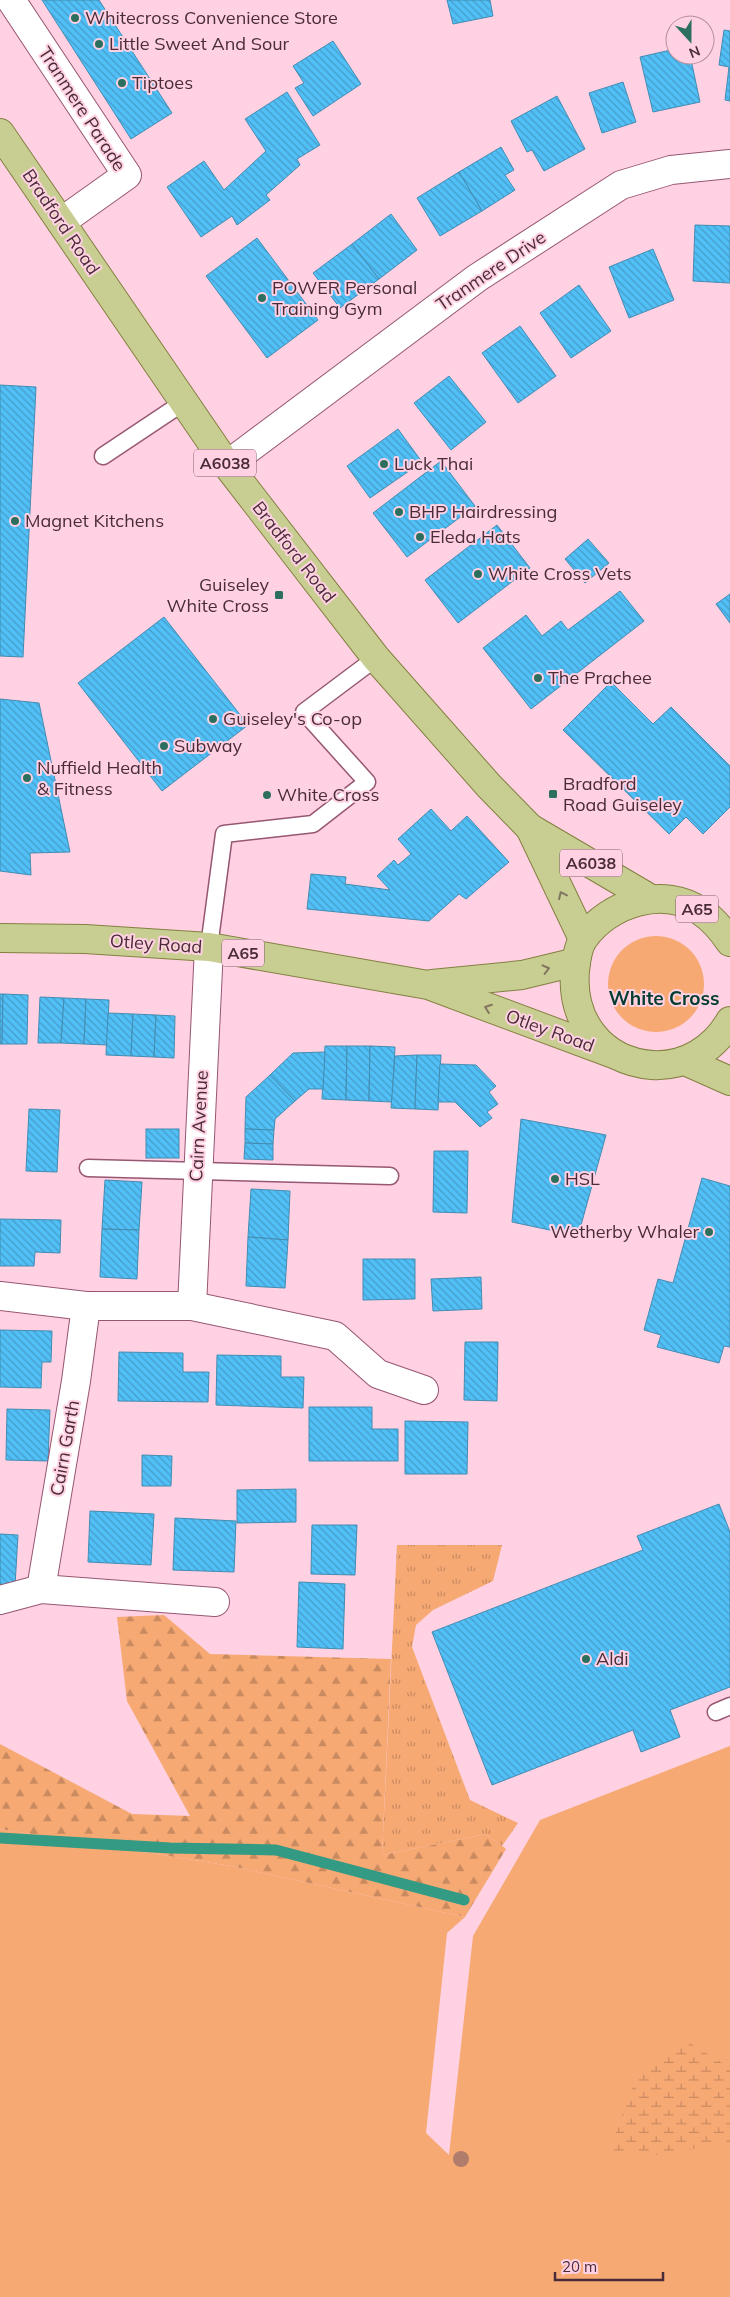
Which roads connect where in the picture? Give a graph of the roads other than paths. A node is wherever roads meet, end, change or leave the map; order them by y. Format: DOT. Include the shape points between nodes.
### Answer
graph roads {
  1 [pos="11,0"];
  2 [pos="0,132"];
  3 [pos="730,164"];
  4 [pos="61,222"];
  5 [pos="184,402"];
  6 [pos="103,456"];
  7 [pos="227,465"];
  8 [pos="376,658"];
  9 [pos="530,828"];
  10 [pos="651,899"];
  11 [pos="727,929"];
  12 [pos="0,938"];
  13 [pos="209,947"];
  14 [pos="580,950"];
  15 [pos="428,985"];
  16 [pos="730,1021"];
  17 [pos="616,1055"];
  18 [pos="685,1061"];
  19 [pos="730,1081"];
  20 [pos="88,1168"];
  21 [pos="197,1171"];
  22 [pos="390,1176"];
  23 [pos="0,1296"];
  24 [pos="86,1306"];
  25 [pos="192,1306"];
  26 [pos="424,1390"];
  27 [pos="41,1589"];
  28 [pos="0,1600"];
  29 [pos="215,1602"];
  1 -- 4 [label="street, Tranmere Parade" via="127,175"];
  2 -- 4 [label="main road, Bradford Road / A6038"];
  3 -- 7 [label="street, Tranmere Drive" via="671,170 622,185 477,278"];
  4 -- 5 [label="main road, Bradford Road / A6038"];
  5 -- 6 [label="lane"];
  5 -- 7 [label="main road, Bradford Road / A6038"];
  7 -- 8 [label="main road, Bradford Road / A6038"];
  8 -- 9 [label="main road, Bradford Road / A6038"];
  8 -- 13 [label="lane" via="304,712 367,782 313,824 224,834"];
  9 -- 10 [label="main road, Bradford Road / A6038"];
  14 -- 9 [label="main road, Bradford Road / A6038, one-way"];
  10 -- 11 [label="main road, A65" via="676,901 700,911"];
  10 -- 14 [label="main road, A65" via="626,905 604,918"];
  12 -- 13 [label="main road, Otley Road / A65" via="85,939"];
  13 -- 15 [label="main road, Otley Road / A65"];
  13 -- 21 [label="street, Cairn Avenue"];
  15 -- 14 [label="main road, Otley Road / A65, one-way" via="522,975"];
  14 -- 17 [label="main road, A65" via="574,989 580,1015 595,1038"];
  17 -- 15 [label="main road, Otley Road / A65, one-way"];
  16 -- 18 [label="main road, A65" via="706,1050"];
  17 -- 18 [label="main road, A65" via="638,1064 662,1066"];
  18 -- 19 [label="main road"];
  20 -- 21 [label="lane"];
  21 -- 22 [label="lane"];
  21 -- 25 [label="street, Cairn Avenue"];
  23 -- 24 [label="street"];
  24 -- 25 [label="street"];
  24 -- 27 [label="street, Cairn Garth"];
  25 -- 26 [label="street" via="335,1336 378,1374"];
  27 -- 28 [label="street"];
  27 -- 29 [label="street"];
}
